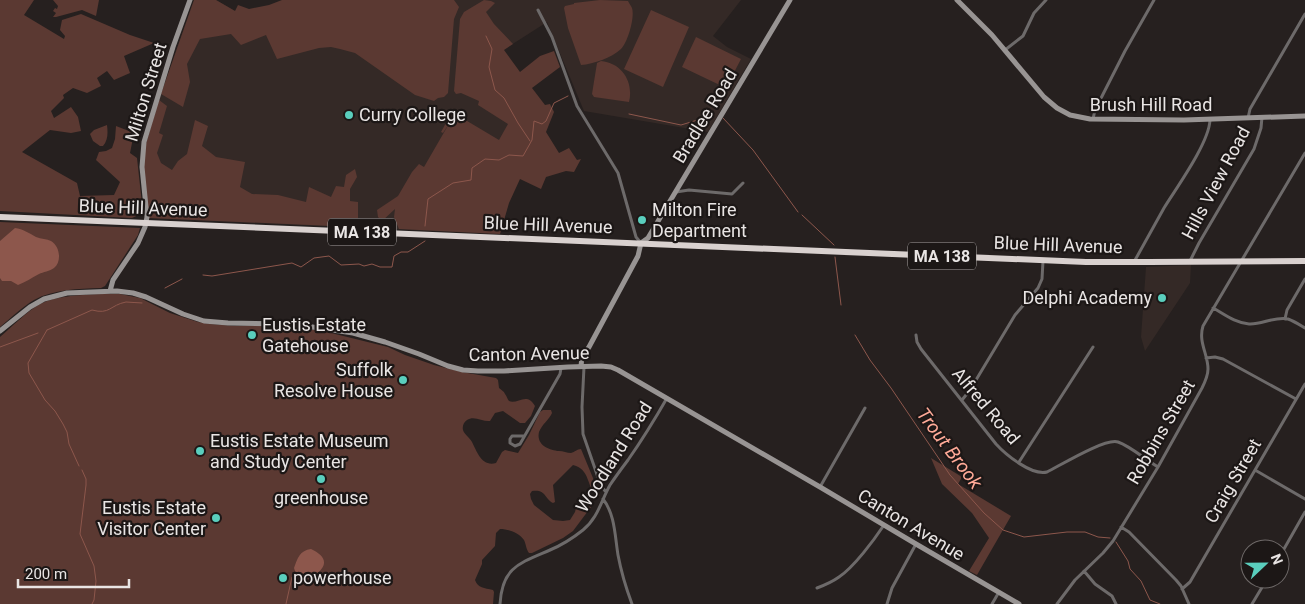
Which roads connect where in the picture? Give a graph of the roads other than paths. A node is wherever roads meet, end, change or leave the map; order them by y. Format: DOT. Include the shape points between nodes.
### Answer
graph roads {
  1 [pos="190,0"];
  2 [pos="790,0"];
  3 [pos="957,0"];
  4 [pos="1046,0"];
  5 [pos="1154,0"];
  6 [pos="538,10"];
  7 [pos="1305,14"];
  8 [pos="1005,50"];
  9 [pos="1305,116"];
  10 [pos="1262,117"];
  11 [pos="1248,118"];
  12 [pos="1093,119"];
  13 [pos="1210,120"];
  14 [pos="1305,153"];
  15 [pos="682,182"];
  16 [pos="742,183"];
  17 [pos="692,190"];
  18 [pos="674,193"];
  19 [pos="0,217"];
  20 [pos="146,223"];
  21 [pos="641,243"];
  22 [pos="1043,260"];
  23 [pos="1305,261"];
  24 [pos="1133,262"];
  25 [pos="1190,262"];
  26 [pos="1240,262"];
  27 [pos="1305,279"];
  28 [pos="110,291"];
  29 [pos="1213,308"];
  30 [pos="1285,319"];
  31 [pos="1305,328"];
  32 [pos="0,332"];
  33 [pos="916,335"];
  34 [pos="1094,347"];
  35 [pos="1206,358"];
  36 [pos="584,366"];
  37 [pos="561,367"];
  38 [pos="1305,384"];
  39 [pos="667,398"];
  40 [pos="1296,399"];
  41 [pos="962,400"];
  42 [pos="865,408"];
  43 [pos="524,436"];
  44 [pos="1019,462"];
  45 [pos="1158,467"];
  46 [pos="1255,470"];
  47 [pos="820,487"];
  48 [pos="606,492"];
  49 [pos="603,499"];
  50 [pos="1305,499"];
  51 [pos="1305,512"];
  52 [pos="884,525"];
  53 [pos="1122,527"];
  54 [pos="1290,539"];
  55 [pos="916,544"];
  56 [pos="1084,571"];
  57 [pos="817,588"];
  58 [pos="1182,589"];
  59 [pos="1261,589"];
  60 [pos="999,592"];
  61 [pos="500,604"];
  62 [pos="632,604"];
  63 [pos="887,604"];
  64 [pos="992,604"];
  65 [pos="1019,604"];
  66 [pos="1057,604"];
  67 [pos="1116,604"];
  68 [pos="1189,604"];
  69 [pos="1252,604"];
  1 -- 20 [label="street, Milton Street" via="144,142 142,168"];
  2 -- 15 [label="street, Bradlee Road"];
  3 -- 8 [label="street, Brush Hill Road"];
  4 -- 8 [label="street" via="1034,13 1023,36"];
  5 -- 12 [label="street" via="1125,51"];
  6 -- 21 [label="street" via="580,110 619,175 636,237"];
  7 -- 11 [label="street" via="1250,109"];
  8 -- 12 [label="street, Brush Hill Road" via="1052,105 1070,115"];
  9 -- 10 [label="street, Brush Hill Road"];
  10 -- 11 [label="street, Brush Hill Road"];
  10 -- 25 [label="street, Hills View Road" via="1254,149"];
  11 -- 13 [label="street, Brush Hill Road"];
  12 -- 13 [label="street, Brush Hill Road"];
  13 -- 24 [label="street" via="1197,154"];
  14 -- 26 [label="street, Robbins Street"];
  15 -- 17 [label="street"];
  15 -- 18 [label="street, Bradlee Road"];
  16 -- 17 [label="street" via="732,194"];
  17 -- 18 [label="street"];
  18 -- 21 [label="street, Bradlee Road" via="648,238"];
  19 -- 20 [label="highway, Blue Hill Avenue / MA 138"];
  20 -- 21 [label="highway, Blue Hill Avenue / MA 138"];
  20 -- 28 [label="street"];
  21 -- 22 [label="highway, Blue Hill Avenue / MA 138"];
  21 -- 36 [label="street, Bradlee Road" via="638,256 582,357"];
  22 -- 24 [label="highway, Blue Hill Avenue / MA 138"];
  22 -- 41 [label="street" via="1038,288 1014,315"];
  23 -- 26 [label="highway, Blue Hill Avenue / MA 138"];
  24 -- 25 [label="highway, Blue Hill Avenue / MA 138"];
  25 -- 26 [label="highway, Blue Hill Avenue / MA 138"];
  26 -- 29 [label="street, Robbins Street"];
  27 -- 30 [label="street"];
  28 -- 32 [label="street, Canton Avenue" via="67,293 44,299"];
  28 -- 37 [label="street, Canton Avenue" via="142,295 204,321 292,324 344,331 463,370"];
  29 -- 30 [label="street" via="1244,323"];
  29 -- 35 [label="street, Robbins Street" via="1202,329"];
  30 -- 31 [label="street"];
  33 -- 41 [label="street, Alfred Road" via="921,349"];
  34 -- 44 [label="street"];
  35 -- 40 [label="street" via="1223,359"];
  35 -- 45 [label="street, Robbins Street" via="1208,372 1204,385"];
  36 -- 37 [label="street, Canton Avenue"];
  36 -- 39 [label="street, Canton Avenue" via="614,368"];
  36 -- 48 [label="street" via="583,434"];
  37 -- 43 [label="street"];
  38 -- 40 [label="street, Craig Street"];
  39 -- 47 [label="street, Canton Avenue"];
  39 -- 48 [label="street, Woodland Road"];
  40 -- 46 [label="street, Craig Street"];
  41 -- 44 [label="street, Alfred Road" via="1000,447"];
  42 -- 47 [label="street"];
  43 -- 43 [label="street" via="517,446 510,443 511,437"];
  44 -- 45 [label="street, Alfred Road" via="1043,473 1098,446 1114,442"];
  45 -- 53 [label="street, Robbins Street"];
  46 -- 50 [label="street"];
  46 -- 58 [label="street, Craig Street" via="1190,582"];
  47 -- 52 [label="street, Canton Avenue"];
  48 -- 49 [label="street, Woodland Road"];
  49 -- 61 [label="street, Woodland Road" via="595,518 583,530 513,569 505,580"];
  49 -- 62 [label="street" via="610,512"];
  51 -- 54 [label="street"];
  52 -- 55 [label="street, Canton Avenue"];
  52 -- 57 [label="street" via="846,572"];
  53 -- 56 [label="street, Robbins Street" via="1107,549"];
  53 -- 58 [label="street"];
  55 -- 60 [label="street, Canton Avenue"];
  55 -- 63 [label="street"];
  56 -- 66 [label="street, Robbins Street"];
  56 -- 67 [label="street" via="1112,596"];
  58 -- 68 [label="street"];
  59 -- 69 [label="street"];
  60 -- 64 [label="street"];
  60 -- 65 [label="street, Canton Avenue"];
}
